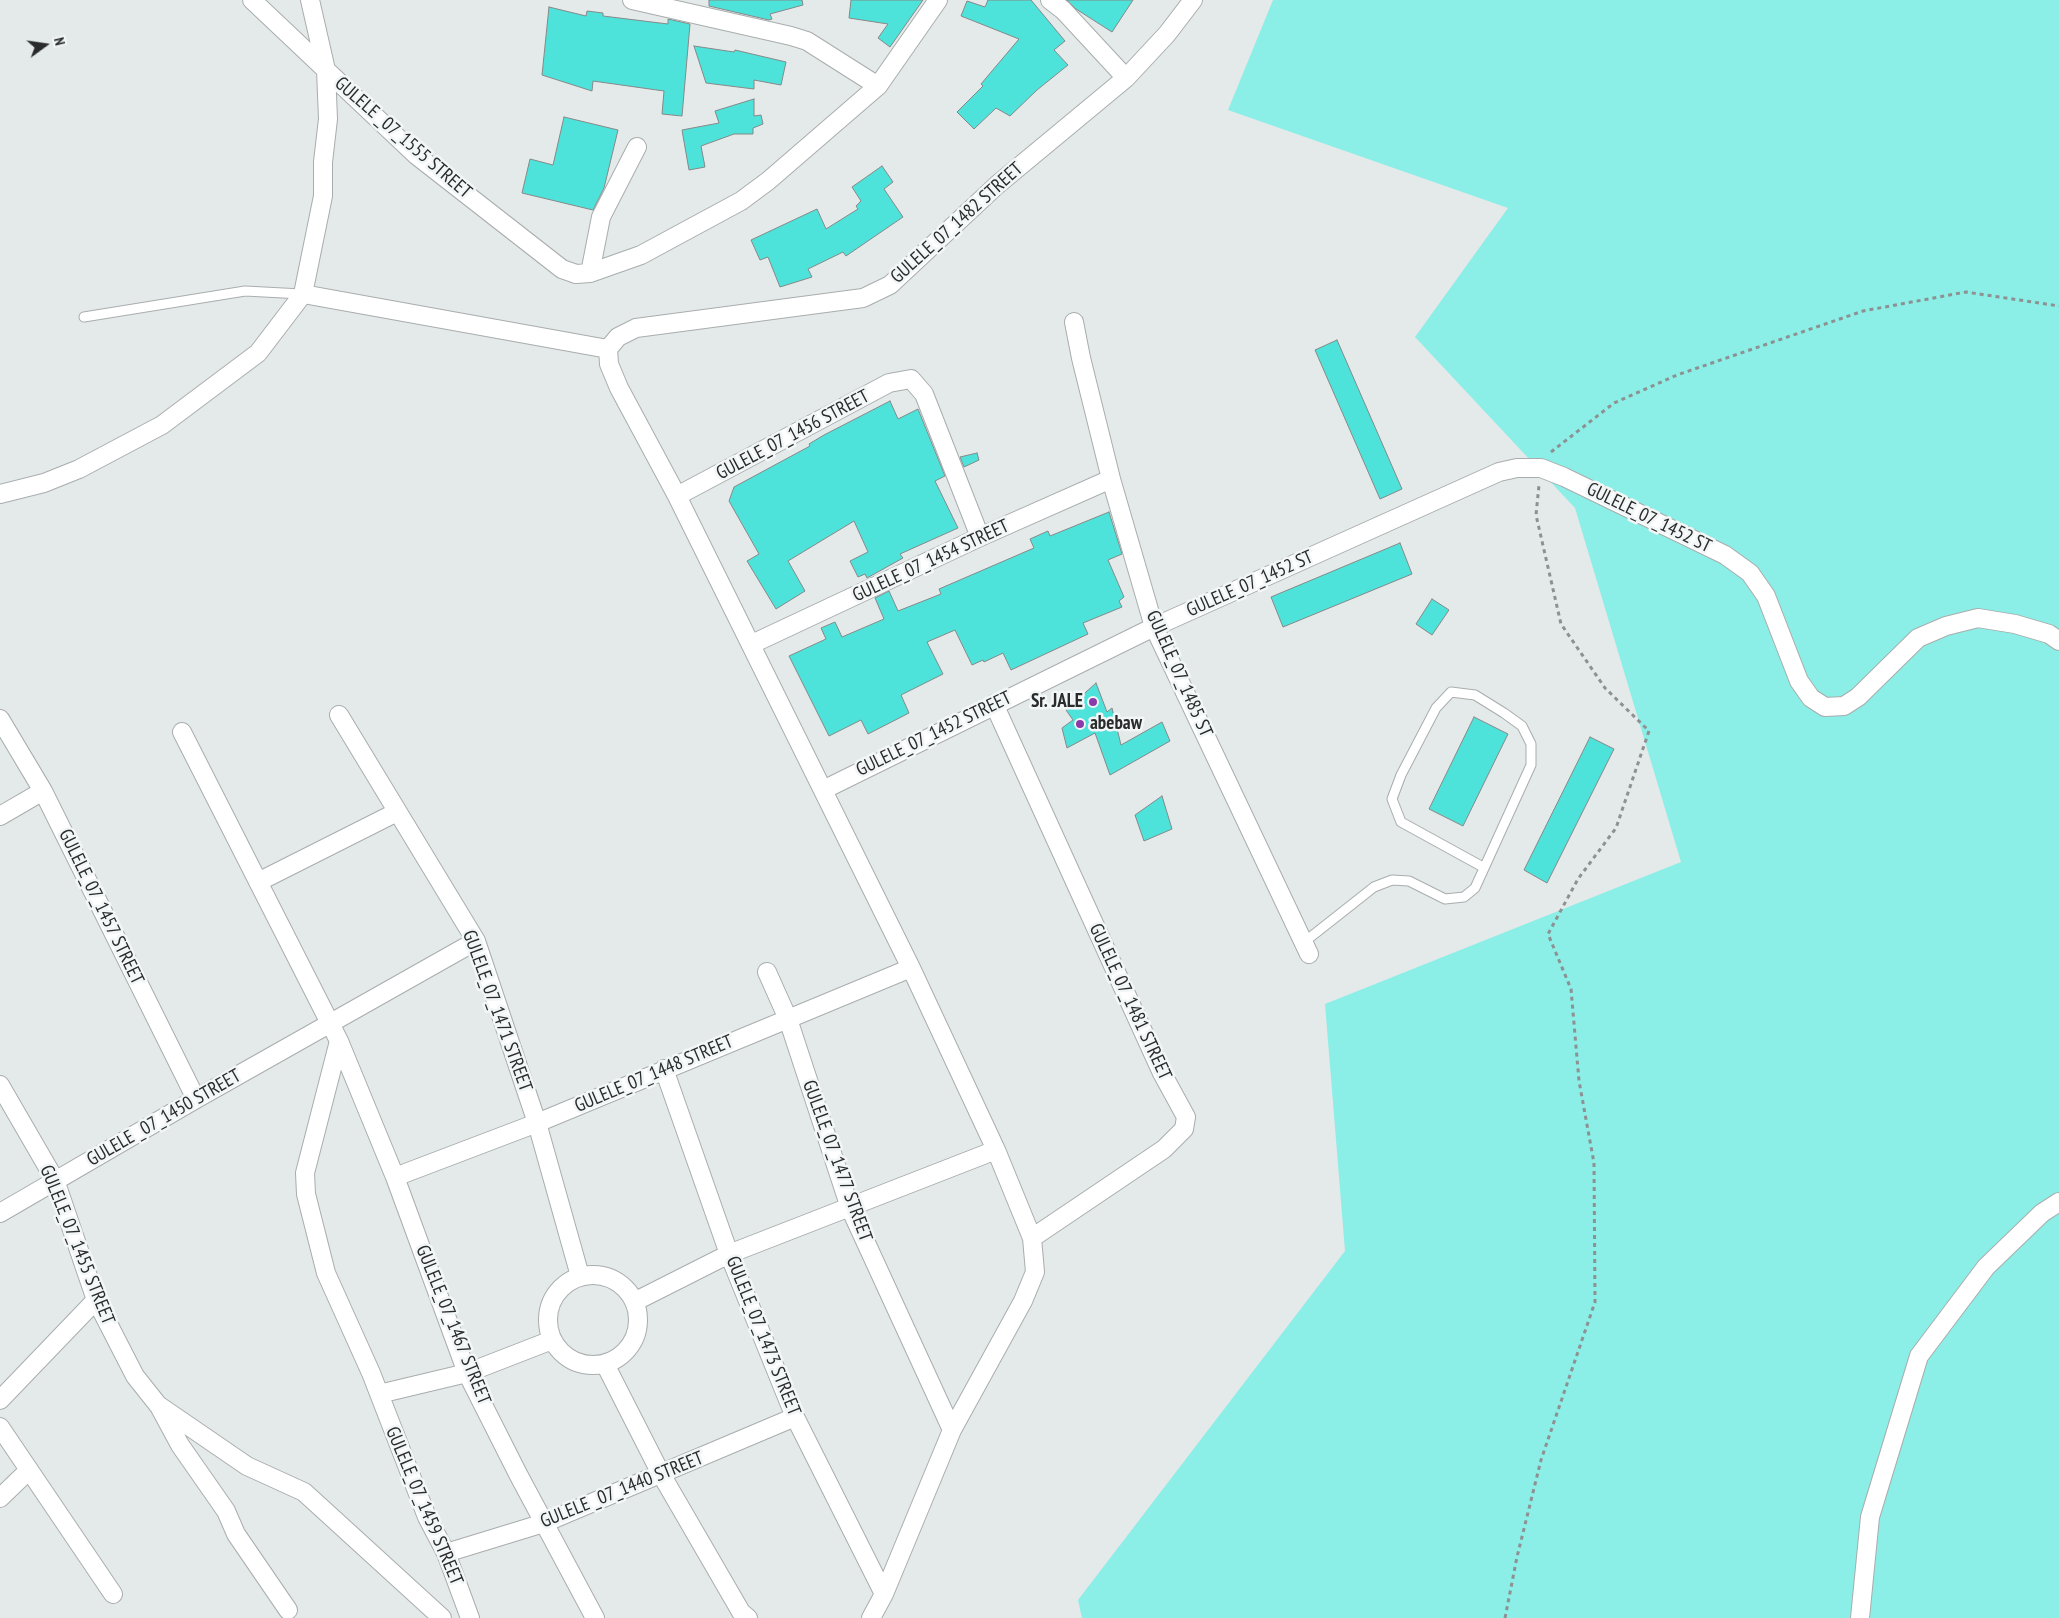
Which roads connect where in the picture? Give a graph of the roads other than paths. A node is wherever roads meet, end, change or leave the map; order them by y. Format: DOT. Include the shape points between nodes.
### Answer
graph roads {
  1 [pos="252,0"];
  2 [pos="310,0"];
  3 [pos="632,0"];
  4 [pos="938,0"];
  5 [pos="1050,0"];
  6 [pos="1193,0"];
  7 [pos="668,3"];
  8 [pos="326,70"];
  9 [pos="1126,78"];
  10 [pos="878,86"];
  11 [pos="637,146"];
  12 [pos="590,273"];
  13 [pos="303,294"];
  14 [pos="84,317"];
  15 [pos="1074,322"];
  16 [pos="608,349"];
  17 [pos="1112,479"];
  18 [pos="0,494"];
  19 [pos="677,496"];
  20 [pos="980,537"];
  21 [pos="1154,627"];
  22 [pos="2059,641"];
  23 [pos="752,644"];
  24 [pos="994,704"];
  25 [pos="339,715"];
  26 [pos="0,719"];
  27 [pos="182,732"];
  28 [pos="822,790"];
  29 [pos="44,791"];
  30 [pos="398,812"];
  31 [pos="0,816"];
  32 [pos="1483,867"];
  33 [pos="258,882"];
  34 [pos="476,941"];
  35 [pos="1306,949"];
  36 [pos="911,968"];
  37 [pos="767,972"];
  38 [pos="788,1019"];
  39 [pos="329,1024"];
  40 [pos="339,1041"];
  41 [pos="664,1069"];
  42 [pos="0,1085"];
  43 [pos="196,1099"];
  44 [pos="537,1123"];
  45 [pos="996,1150"];
  46 [pos="395,1177"];
  47 [pos="56,1180"];
  48 [pos="2059,1202"];
  49 [pos="850,1208"];
  50 [pos="0,1213"];
  51 [pos="1032,1238"];
  52 [pos="729,1254"];
  53 [pos="580,1276"];
  54 [pos="96,1300"];
  55 [pos="634,1302"];
  56 [pos="552,1340"];
  57 [pos="605,1364"];
  58 [pos="467,1373"];
  59 [pos="379,1394"];
  60 [pos="0,1400"];
  61 [pos="158,1405"];
  62 [pos="796,1417"];
  63 [pos="0,1427"];
  64 [pos="952,1430"];
  65 [pos="29,1470"];
  66 [pos="661,1474"];
  67 [pos="0,1498"];
  68 [pos="544,1523"];
  69 [pos="446,1553"];
  70 [pos="113,1594"];
  71 [pos="884,1594"];
  72 [pos="288,1610"];
  73 [pos="442,1618"];
  74 [pos="470,1618"];
  75 [pos="595,1618"];
  76 [pos="748,1618"];
  77 [pos="871,1618"];
  78 [pos="1860,1618"];
  1 -- 8 [label="street"];
  2 -- 8 [label="street, GULELE _07_1555 STREET"];
  3 -- 7 [label="street"];
  4 -- 10 [label="street"];
  5 -- 9 [label="street"];
  6 -- 9 [label="street, GULELE_07_1482 STREET"];
  7 -- 10 [label="street" via="807,41"];
  8 -- 12 [label="street, GULELE _07_1555 STREET" via="416,155 535,249 562,269 576,274"];
  8 -- 13 [label="street" via="328,119 323,196"];
  9 -- 16 [label="street, GULELE_07_1482 STREET" via="997,186 890,285 863,298 636,328 618,337"];
  10 -- 12 [label="street" via="741,201 641,255"];
  11 -- 12 [label="street" via="601,217"];
  13 -- 14 [label="lane" via="245,291"];
  13 -- 16 [label="street"];
  13 -- 18 [label="street" via="258,352 162,425 79,469 44,483"];
  15 -- 17 [label="street, GULELE_07_1485 ST"];
  16 -- 19 [label="street" via="609,364 619,388"];
  17 -- 20 [label="street, GULELE_07_1454 STREET"];
  17 -- 21 [label="street, GULELE_07_1485 ST"];
  19 -- 20 [label="street, GULELE_07_1456 STREET" via="889,383 911,379 924,394"];
  19 -- 23 [label="street"];
  20 -- 23 [label="street, GULELE_07_1454 STREET"];
  21 -- 22 [label="street, GULELE_07_1452 ST" via="1499,472 1541,468 1725,555 1750,573 1766,596 1799,681 1811,698 1825,707 1844,706 1858,697 1918,638 1946,626 1978,618 2015,624 2049,634"];
  21 -- 24 [label="street, GULELE_07_1452 STREET"];
  21 -- 35 [label="street, GULELE_07_1485 ST"];
  23 -- 28 [label="street"];
  24 -- 28 [label="street, GULELE_07_1452 STREET"];
  24 -- 51 [label="street, GULELE_07_1481 STREET" via="1162,1073 1186,1117 1184,1129 1164,1149"];
  25 -- 30 [label="street, GULELE_07_1471 STREET"];
  26 -- 29 [label="street, GULELE_07_1457 STREET"];
  27 -- 33 [label="street, GULELE_07_1467 STREET"];
  28 -- 36 [label="street"];
  29 -- 31 [label="street"];
  29 -- 43 [label="street, GULELE_07_1457 STREET"];
  30 -- 33 [label="street"];
  30 -- 34 [label="street, GULELE_07_1471 STREET"];
  32 -- 32 [label="lane" via="1531,765 1531,744 1522,726 1504,713 1475,695 1451,692 1436,708 1392,799 1401,822"];
  32 -- 35 [label="lane" via="1475,888 1464,897 1445,899 1409,881 1392,880 1374,887"];
  33 -- 39 [label="street, GULELE_07_1467 STREET"];
  34 -- 39 [label="street, GULELE _07_1450 STREET"];
  34 -- 44 [label="street, GULELE_07_1471 STREET"];
  36 -- 38 [label="street, GULELE_07_1448 STREET"];
  36 -- 45 [label="street"];
  37 -- 38 [label="street, GULELE_07_1477 STREET"];
  38 -- 41 [label="street, GULELE_07_1448 STREET"];
  38 -- 49 [label="street, GULELE_07_1477 STREET"];
  39 -- 40 [label="street, GULELE_07_1467 STREET"];
  39 -- 43 [label="street, GULELE _07_1450 STREET"];
  40 -- 46 [label="street, GULELE_07_1467 STREET"];
  40 -- 59 [label="street, GULELE_07_1459 STREET" via="305,1173 306,1194 326,1274"];
  41 -- 44 [label="street, GULELE_07_1448 STREET"];
  41 -- 52 [label="street, GULELE_07_1473 STREET"];
  42 -- 47 [label="street, GULELE_07_1455 STREET"];
  43 -- 47 [label="street, GULELE _07_1450 STREET"];
  44 -- 46 [label="street, GULELE_07_1448 STREET"];
  44 -- 53 [label="street, GULELE_07_1471 STREET"];
  45 -- 49 [label="street"];
  45 -- 51 [label="street"];
  46 -- 58 [label="street, GULELE_07_1467 STREET"];
  47 -- 50 [label="street, GULELE _07_1450 STREET"];
  47 -- 54 [label="street, GULELE_07_1455 STREET"];
  48 -- 78 [label="street" via="2042,1213 1986,1266 1920,1356 1870,1517"];
  49 -- 52 [label="street"];
  49 -- 64 [label="street, GULELE_07_1477 STREET"];
  51 -- 64 [label="street" via="1035,1272 1023,1301"];
  52 -- 55 [label="street"];
  52 -- 62 [label="street, GULELE_07_1473 STREET"];
  53 -- 55 [label="street" via="608,1277 620,1284"];
  53 -- 56 [label="street" via="560,1289 549,1309 548,1325"];
  54 -- 60 [label="street"];
  54 -- 61 [label="street, GULELE_07_1455 STREET" via="135,1376"];
  55 -- 57 [label="street" via="638,1321 636,1336 618,1358"];
  56 -- 57 [label="street" via="574,1361"];
  56 -- 58 [label="street"];
  57 -- 66 [label="street"];
  58 -- 59 [label="street"];
  58 -- 68 [label="street, GULELE_07_1467 STREET"];
  59 -- 69 [label="street, GULELE_07_1459 STREET" via="427,1517"];
  61 -- 72 [label="street" via="180,1445 226,1511 236,1534"];
  61 -- 73 [label="street, GULELE_07_1455 STREET" via="247,1466 304,1492"];
  62 -- 66 [label="street, GULELE _07_1440 STREET"];
  62 -- 71 [label="street, GULELE_07_1473 STREET"];
  63 -- 65 [label="street"];
  64 -- 71 [label="street"];
  65 -- 67 [label="street"];
  65 -- 70 [label="street"];
  66 -- 68 [label="street, GULELE _07_1440 STREET"];
  66 -- 76 [label="street" via="741,1612"];
  68 -- 69 [label="street, GULELE _07_1440 STREET"];
  68 -- 75 [label="street, GULELE_07_1467 STREET"];
  69 -- 74 [label="street, GULELE_07_1459 STREET"];
  71 -- 77 [label="street"];
}
